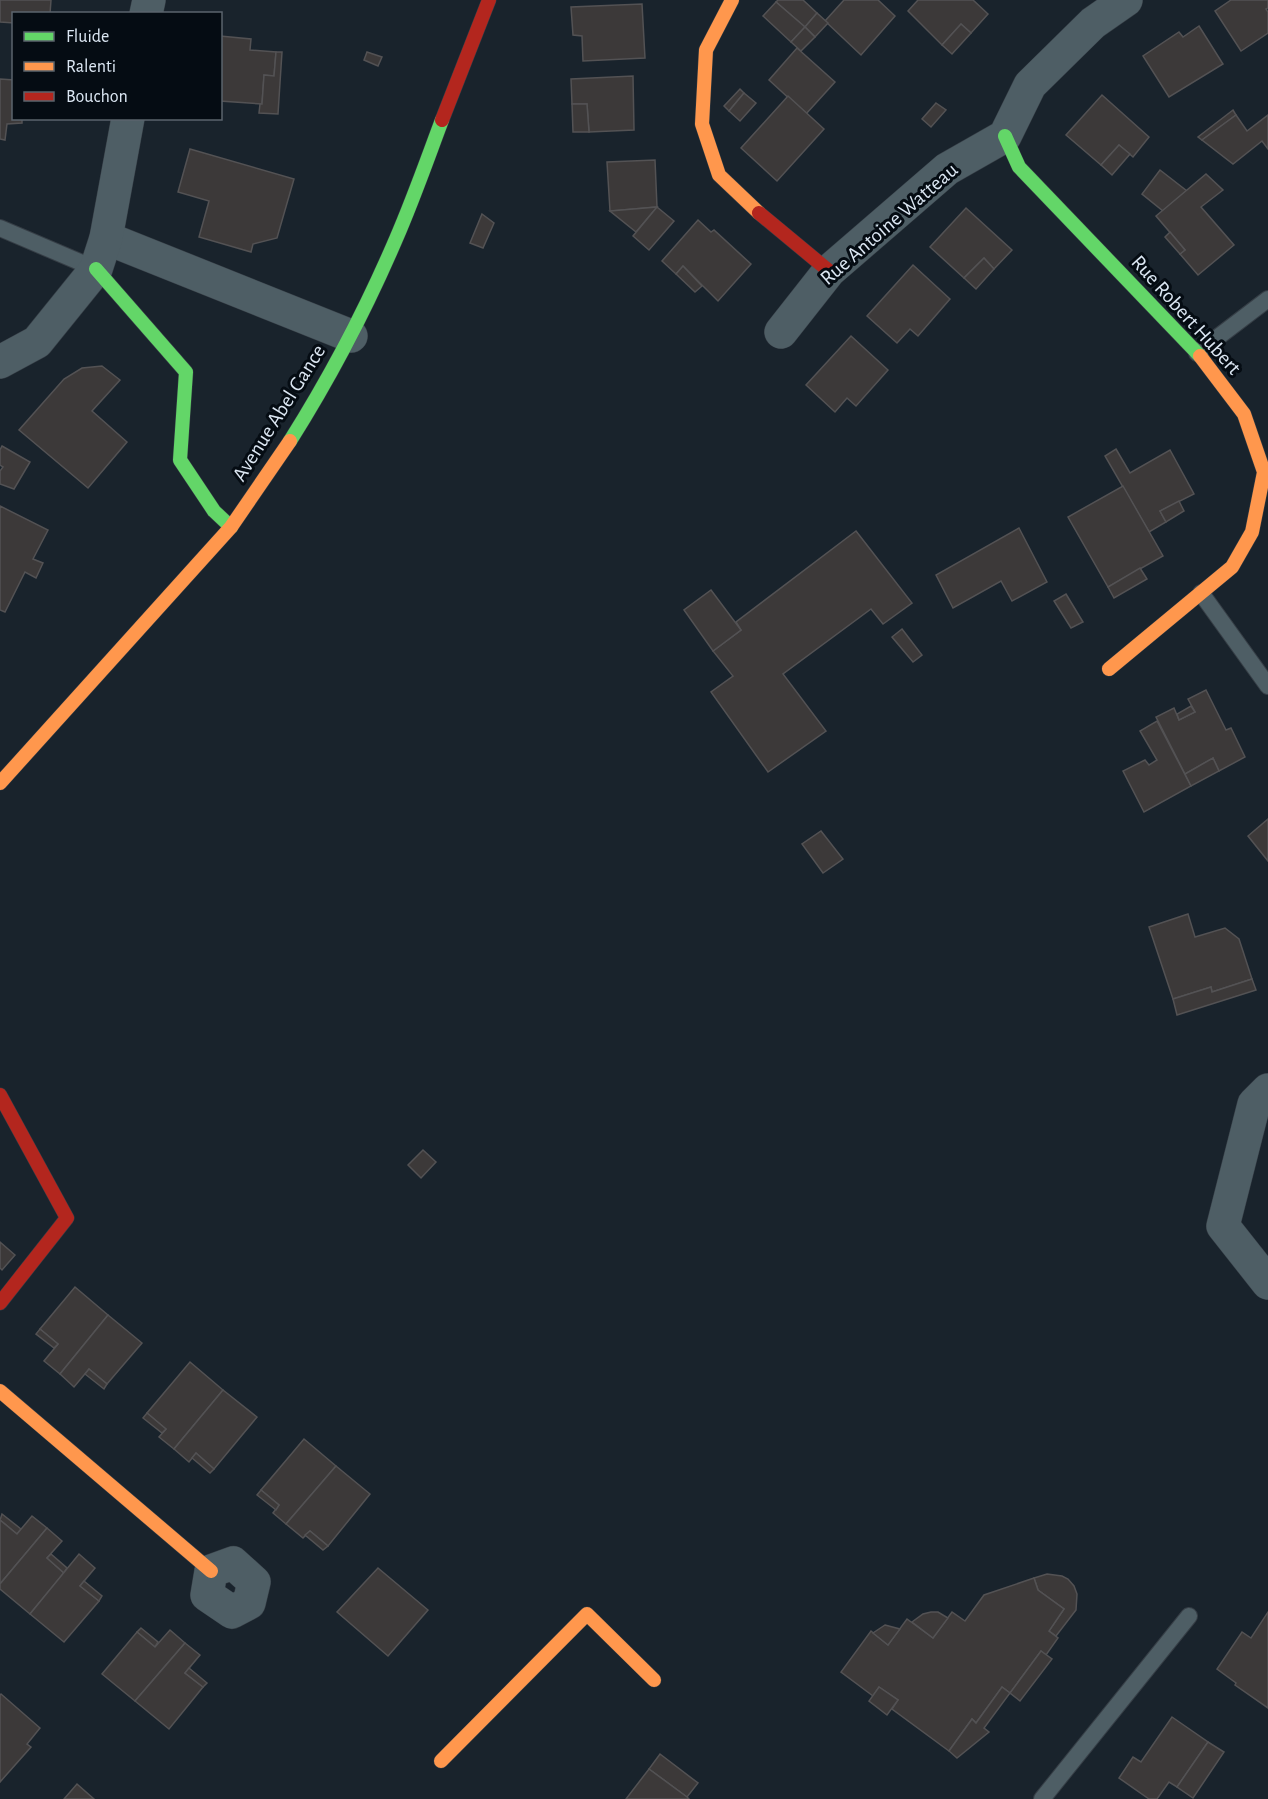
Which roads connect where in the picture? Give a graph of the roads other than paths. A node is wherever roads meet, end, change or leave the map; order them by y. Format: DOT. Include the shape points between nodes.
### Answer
graph roads {
  1 [pos="489,0"];
  2 [pos="732,0"];
  3 [pos="1126,0"];
  4 [pos="128,120"];
  5 [pos="1005,136"];
  6 [pos="0,228"];
  7 [pos="106,238"];
  8 [pos="96,269"];
  9 [pos="829,271"];
  10 [pos="1268,299"];
  11 [pos="781,332"];
  12 [pos="351,336"];
  13 [pos="1197,353"];
  14 [pos="0,363"];
  15 [pos="231,527"];
  16 [pos="1201,593"];
  17 [pos="1109,669"];
  18 [pos="1268,686"];
  19 [pos="0,783"];
  20 [pos="1268,1090"];
  21 [pos="0,1095"];
  22 [pos="1268,1283"];
  23 [pos="0,1303"];
  24 [pos="0,1391"];
  25 [pos="211,1571"];
  26 [pos="1189,1616"];
  27 [pos="654,1680"];
  28 [pos="441,1761"];
  29 [pos="1042,1799"];
  1 -- 12 [label="street, Avenue Abel Gance" via="396,239"];
  2 -- 9 [label="street" via="706,50 702,124 719,175"];
  3 -- 5 [label="street" via="1093,23 1030,85"];
  4 -- 7 [label="street"];
  5 -- 9 [label="street, Rue Antoine Watteau" via="946,169"];
  5 -- 13 [label="street, Rue Robert Hubert" via="1019,167"];
  6 -- 8 [label="lane"];
  7 -- 8 [label="street"];
  7 -- 12 [label="street"];
  8 -- 14 [label="street" via="37,342"];
  8 -- 15 [label="street" via="186,372 180,460 214,511"];
  9 -- 11 [label="street, Rue Antoine Watteau"];
  10 -- 13 [label="lane"];
  12 -- 15 [label="street, Avenue Abel Gance" via="314,403"];
  13 -- 16 [label="street, Rue Robert Hubert" via="1244,414 1264,472 1252,532 1232,567"];
  15 -- 19 [label="street, Avenue Abel Gance"];
  16 -- 17 [label="street, Rue Robert Hubert"];
  16 -- 18 [label="lane"];
  20 -- 22 [label="street" via="1254,1104 1223,1226"];
  21 -- 23 [label="street" via="67,1218"];
  24 -- 25 [label="street"];
  26 -- 29 [label="lane"];
  27 -- 28 [label="street" via="587,1614"];
}
